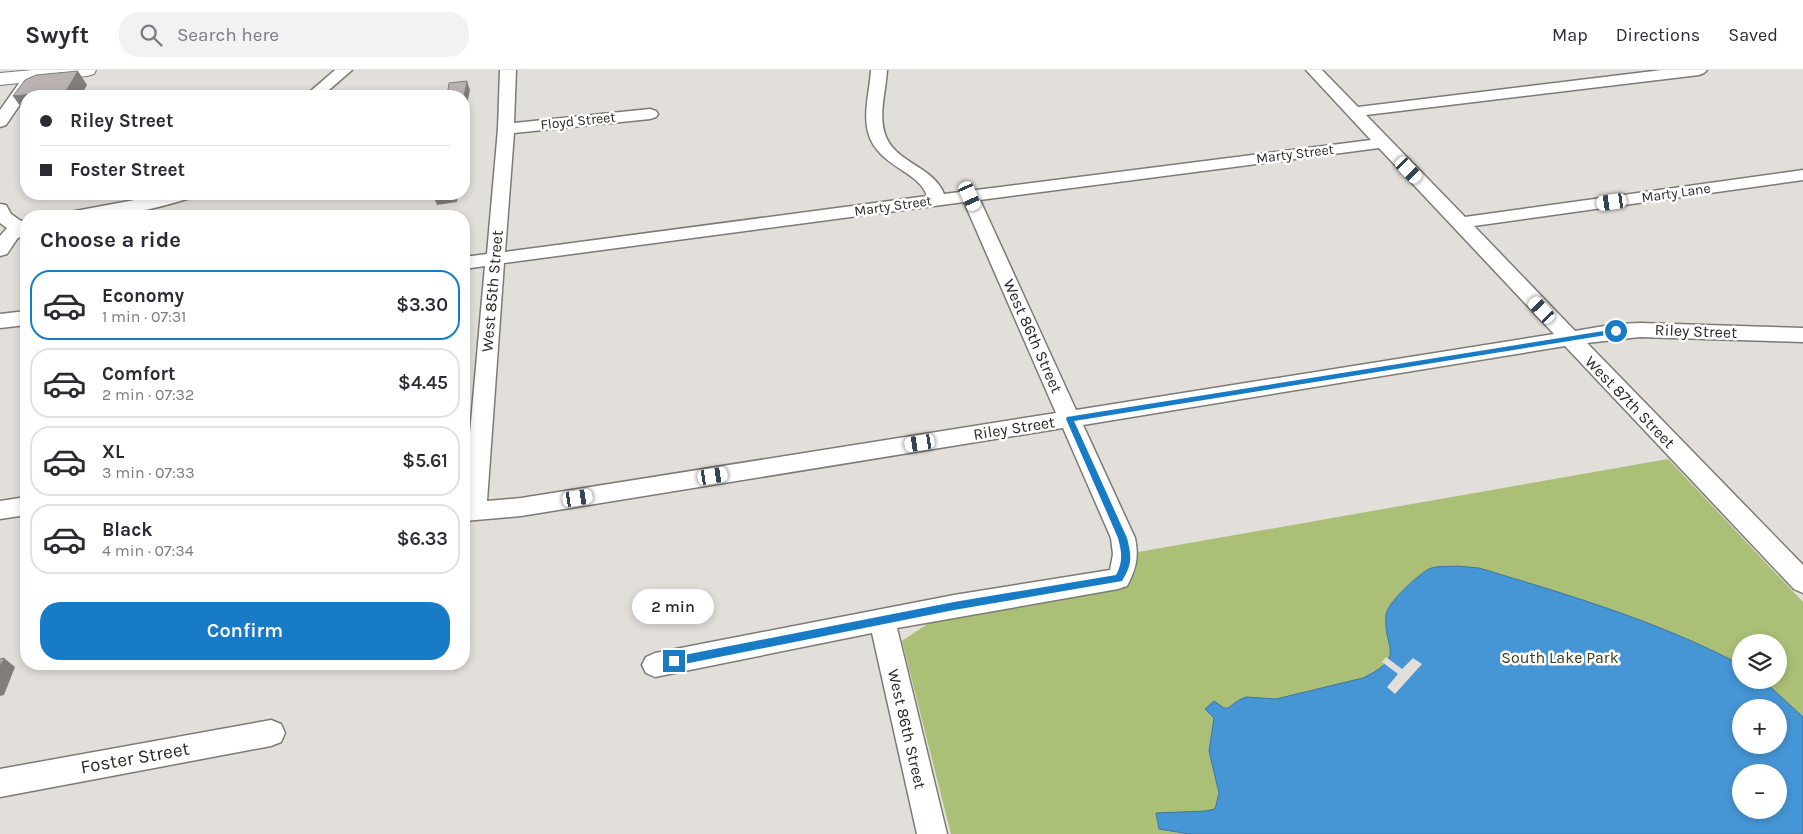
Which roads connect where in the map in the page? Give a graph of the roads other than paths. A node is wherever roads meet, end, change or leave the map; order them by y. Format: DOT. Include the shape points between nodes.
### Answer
graph roads {
  1 [pos="87,70"];
  2 [pos="344,70"];
  3 [pos="508,70"];
  4 [pos="879,70"];
  5 [pos="1314,70"];
  6 [pos="1699,70"];
  7 [pos="32,75"];
  8 [pos="0,78"];
  9 [pos="320,90"];
  10 [pos="7,101"];
  11 [pos="1354,112"];
  12 [pos="650,114"];
  13 [pos="0,122"];
  14 [pos="506,129"];
  15 [pos="1383,143"];
  16 [pos="1803,175"];
  17 [pos="970,196"];
  18 [pos="166,200"];
  19 [pos="937,200"];
  20 [pos="0,209"];
  21 [pos="111,210"];
  22 [pos="1460,223"];
  23 [pos="20,225"];
  24 [pos="20,228"];
  25 [pos="0,250"];
  26 [pos="494,259"];
  27 [pos="470,262"];
  28 [pos="20,319"];
  29 [pos="0,322"];
  30 [pos="1803,335"];
  31 [pos="1569,338"];
  32 [pos="1070,419"];
  33 [pos="20,507"];
  34 [pos="470,508"];
  35 [pos="0,510"];
  36 [pos="470,512"];
  37 [pos="1803,582"];
  38 [pos="882,621"];
  39 [pos="655,665"];
  40 [pos="271,733"];
  41 [pos="0,783"];
  42 [pos="932,834"];
  1 -- 7 [label="main road"];
  2 -- 9 [label="street"];
  3 -- 14 [label="street, West 85th Street"];
  4 -- 19 [label="street" via="874,117 879,140 894,159 932,186"];
  5 -- 11 [label="street, West 87th Street"];
  6 -- 11 [label="street"];
  7 -- 8 [label="main road"];
  7 -- 10 [label="street"];
  10 -- 13 [label="street"];
  11 -- 15 [label="street, West 87th Street"];
  12 -- 14 [label="street, Floyd Street"];
  14 -- 26 [label="street, West 85th Street"];
  15 -- 17 [label="street, Marty Street"];
  15 -- 22 [label="street, West 87th Street"];
  16 -- 22 [label="street, Marty Lane"];
  17 -- 19 [label="street, Marty Street"];
  17 -- 32 [label="street, West 86th Street"];
  18 -- 21 [label="street"];
  19 -- 26 [label="street, Marty Street"];
  20 -- 23 [label="street" via="4,217"];
  22 -- 31 [label="street, West 87th Street"];
  24 -- 25 [label="street" via="6,239"];
  26 -- 27 [label="street, Marty Street"];
  26 -- 34 [label="street, West 85th Street" via="476,498"];
  28 -- 29 [label="street"];
  30 -- 31 [label="street, Riley Street" via="1637,329"];
  31 -- 32 [label="street, Riley Street"];
  31 -- 37 [label="street, West 87th Street"];
  32 -- 36 [label="street, Riley Street" via="521,507"];
  32 -- 38 [label="street, West 86th Street" via="1123,538 1127,554 1125,567 1118,579"];
  33 -- 35 [label="street"];
  38 -- 39 [label="street"];
  38 -- 42 [label="street, West 86th Street"];
  40 -- 41 [label="street, Foster Street"];
}
